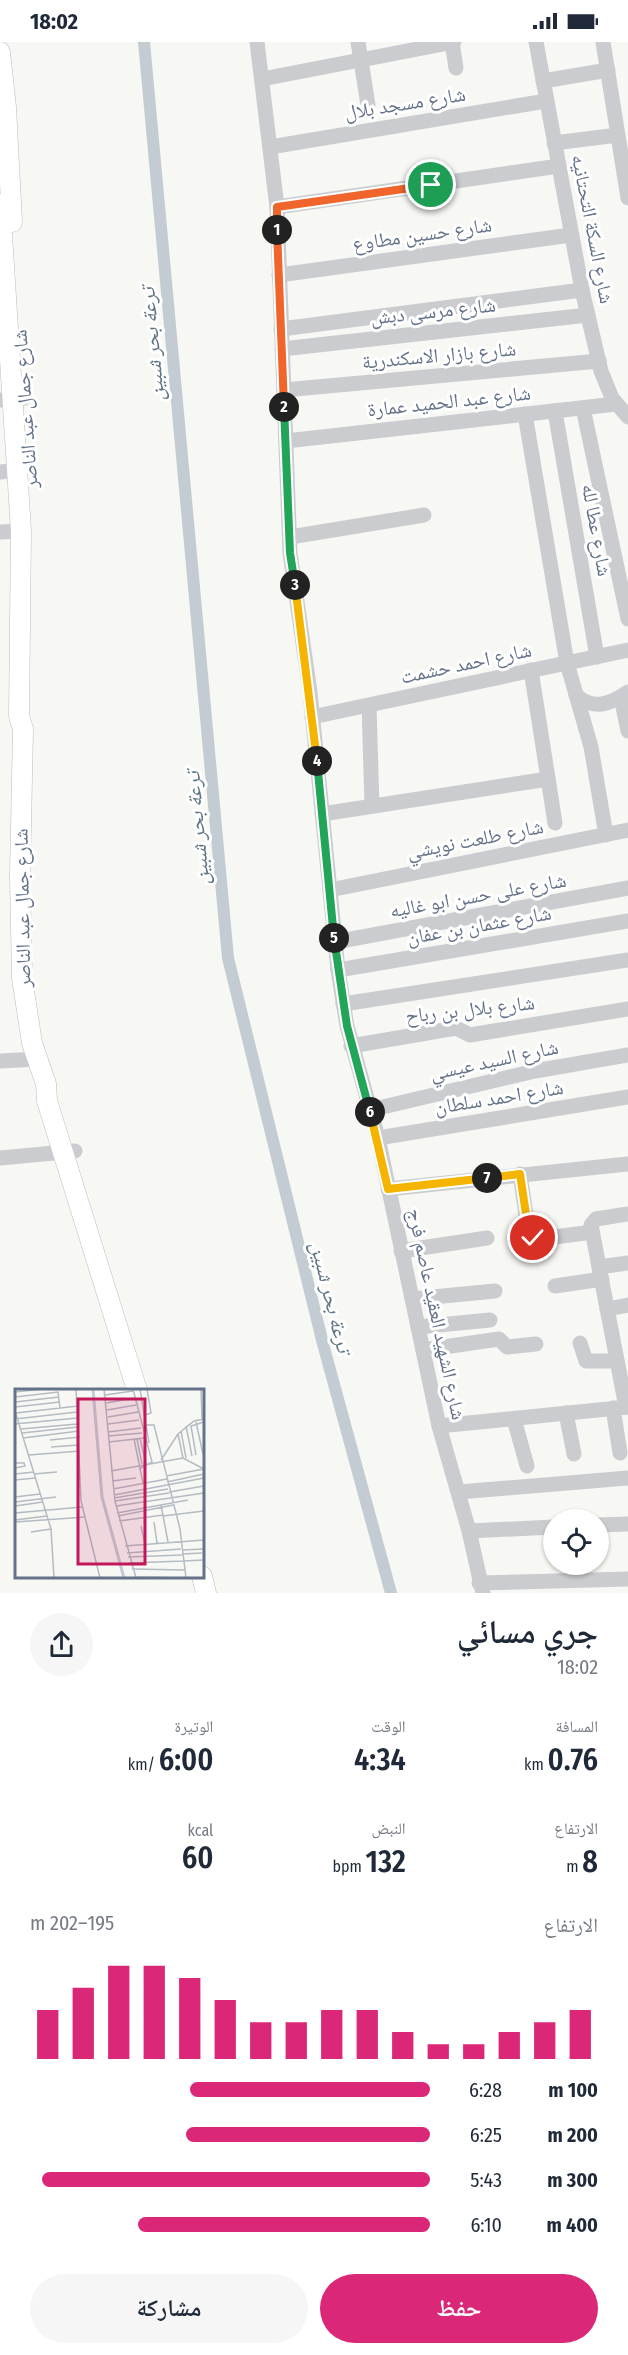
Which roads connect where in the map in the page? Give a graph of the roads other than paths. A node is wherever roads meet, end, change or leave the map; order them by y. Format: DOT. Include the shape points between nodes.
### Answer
graph roads {
  1 [pos="257,42"];
  2 [pos="358,42"];
  3 [pos="453,42"];
  4 [pos="536,42"];
  5 [pos="603,42"];
  6 [pos="0,52"];
  7 [pos="361,60"];
  8 [pos="456,68"];
  9 [pos="608,70"];
  10 [pos="262,79"];
  11 [pos="543,81"];
  12 [pos="546,101"];
  13 [pos="368,105"];
  14 [pos="618,135"];
  15 [pos="554,143"];
  16 [pos="270,147"];
  17 [pos="559,166"];
  18 [pos="628,192"];
  19 [pos="0,204"];
  20 [pos="277,207"];
  21 [pos="0,218"];
  22 [pos="571,235"];
  23 [pos="2,270"];
  24 [pos="279,275"];
  25 [pos="582,290"];
  26 [pos="3,302"];
  27 [pos="588,315"];
  28 [pos="281,329"];
  29 [pos="5,346"];
  30 [pos="282,349"];
  31 [pos="599,361"];
  32 [pos="284,390"];
  33 [pos="13,399"];
  34 [pos="616,404"];
  35 [pos="584,408"];
  36 [pos="555,411"];
  37 [pos="525,414"];
  38 [pos="628,417"];
  39 [pos="286,441"];
  40 [pos="9,471"];
  41 [pos="424,515"];
  42 [pos="21,531"];
  43 [pos="0,532"];
  44 [pos="290,537"];
  45 [pos="628,619"];
  46 [pos="628,650"];
  47 [pos="597,657"];
  48 [pos="567,663"];
  49 [pos="531,670"];
  50 [pos="576,695"];
  51 [pos="625,695"];
  52 [pos="369,705"];
  53 [pos="312,717"];
  54 [pos="23,729"];
  55 [pos="628,731"];
  56 [pos="549,779"];
  57 [pos="372,806"];
  58 [pos="322,814"];
  59 [pos="555,823"];
  60 [pos="628,830"];
  61 [pos="606,835"];
  62 [pos="628,888"];
  63 [pos="330,890"];
  64 [pos="628,921"];
  65 [pos="335,942"];
  66 [pos="628,960"];
  67 [pos="338,970"];
  68 [pos="343,1004"];
  69 [pos="628,1009"];
  70 [pos="351,1046"];
  71 [pos="628,1055"];
  72 [pos="37,1059"];
  73 [pos="0,1061"];
  74 [pos="628,1097"];
  75 [pos="370,1110"];
  76 [pos="378,1138"];
  77 [pos="69,1152"];
  78 [pos="0,1158"];
  79 [pos="628,1164"];
  80 [pos="520,1174"];
  81 [pos="388,1189"];
  82 [pos="628,1214"];
  83 [pos="592,1232"];
  84 [pos="487,1238"];
  85 [pos="401,1251"];
  86 [pos="628,1263"];
  87 [pos="601,1273"];
  88 [pos="555,1286"];
  89 [pos="495,1291"];
  90 [pos="412,1299"];
  91 [pos="628,1305"];
  92 [pos="607,1309"];
  93 [pos="490,1320"];
  94 [pos="418,1327"];
  95 [pos="580,1343"];
  96 [pos="536,1344"];
  97 [pos="423,1350"];
  98 [pos="621,1363"];
  99 [pos="137,1389"];
  100 [pos="149,1389"];
  101 [pos="622,1408"];
  102 [pos="566,1413"];
  103 [pos="514,1419"];
  104 [pos="439,1426"];
  105 [pos="620,1453"];
  106 [pos="574,1454"];
  107 [pos="528,1466"];
  108 [pos="628,1478"];
  109 [pos="459,1492"];
  110 [pos="628,1524"];
  111 [pos="609,1525"];
  112 [pos="543,1528"];
  113 [pos="469,1531"];
  114 [pos="192,1578"];
  115 [pos="202,1578"];
  116 [pos="628,1580"];
  117 [pos="481,1588"];
  118 [pos="195,1593"];
  119 [pos="206,1593"];
  1 -- 10 [label="street, شارع الشهيد العقيد عاصم فرج"];
  2 -- 7 [label="street"];
  3 -- 7 [label="street"];
  3 -- 8 [label="street"];
  4 -- 11 [label="street, شارع السكة التحتانيه"];
  5 -- 9 [label="street"];
  6 -- 33 [label="main road, شارع جمال عبد الناصر"];
  7 -- 10 [label="street"];
  7 -- 13 [label="street"];
  9 -- 11 [label="street"];
  9 -- 14 [label="street"];
  10 -- 16 [label="street, شارع الشهيد العقيد عاصم فرج"];
  11 -- 12 [label="street, شارع السكة التحتانيه"];
  12 -- 15 [label="street, شارع السكة التحتانيه"];
  12 -- 16 [label="street, شارع مسجد بلال"];
  14 -- 15 [label="street"];
  14 -- 18 [label="street"];
  15 -- 17 [label="street, شارع السكة التحتانيه"];
  16 -- 20 [label="street, شارع الشهيد العقيد عاصم فرج"];
  17 -- 20 [label="street"];
  17 -- 22 [label="street, شارع السكة التحتانيه"];
  19 -- 21 [label="main road, شارع جمال عبد الناصر"];
  20 -- 24 [label="street, شارع الشهيد العقيد عاصم فرج"];
  21 -- 23 [label="main road, شارع جمال عبد الناصر"];
  22 -- 24 [label="street, شارع حسين مطاوع"];
  22 -- 25 [label="street, شارع السكة التحتانيه"];
  23 -- 26 [label="main road, شارع جمال عبد الناصر"];
  24 -- 28 [label="street, شارع الشهيد العقيد عاصم فرج"];
  25 -- 27 [label="street, شارع السكة التحتانيه"];
  25 -- 28 [label="street"];
  26 -- 29 [label="main road, شارع جمال عبد الناصر"];
  27 -- 30 [label="street, شارع مرسى دبش"];
  27 -- 31 [label="street, شارع السكة التحتانيه"];
  28 -- 30 [label="street, شارع الشهيد العقيد عاصم فرج"];
  29 -- 33 [label="main road, شارع جمال عبد الناصر"];
  30 -- 32 [label="street, شارع الشهيد العقيد عاصم فرج"];
  31 -- 32 [label="street, شارع بازار الاسكندرية"];
  31 -- 34 [label="street, شارع السكة التحتانيه" via="604,382"];
  32 -- 39 [label="street, شارع الشهيد العقيد عاصم فرج"];
  33 -- 40 [label="main road, شارع جمال عبد الناصر"];
  33 -- 54 [label="main road, شارع جمال عبد الناصر" via="31,466 34,602 30,712"];
  34 -- 35 [label="street, شارع عبد الحميد عمارة"];
  34 -- 38 [label="street, شارع السكة التحتانيه"];
  35 -- 36 [label="street, شارع عبد الحميد عمارة"];
  35 -- 45 [label="street"];
  36 -- 37 [label="street, شارع عبد الحميد عمارة"];
  36 -- 47 [label="street, شارع عطا لله"];
  37 -- 39 [label="street, شارع عبد الحميد عمارة"];
  37 -- 48 [label="street"];
  39 -- 44 [label="street, شارع الشهيد العقيد عاصم فرج"];
  40 -- 42 [label="main road, شارع جمال عبد الناصر"];
  41 -- 44 [label="street"];
  42 -- 43 [label="street"];
  42 -- 54 [label="main road, شارع جمال عبد الناصر" via="19,716"];
  44 -- 53 [label="street, شارع الشهيد العقيد عاصم فرج"];
  46 -- 47 [label="street, شارع احمد حشمت"];
  47 -- 48 [label="street, شارع احمد حشمت"];
  48 -- 49 [label="street, شارع احمد حشمت"];
  48 -- 50 [label="street"];
  49 -- 52 [label="street, شارع احمد حشمت"];
  49 -- 56 [label="street"];
  50 -- 51 [label="street" via="597,705"];
  50 -- 61 [label="street" via="591,747"];
  51 -- 55 [label="street"];
  52 -- 53 [label="street, شارع احمد حشمت"];
  52 -- 57 [label="street"];
  53 -- 58 [label="street, شارع الشهيد العقيد عاصم فرج"];
  54 -- 72 [label="main road, شارع جمال عبد الناصر" via="20,957"];
  56 -- 57 [label="street"];
  56 -- 59 [label="street"];
  57 -- 58 [label="street"];
  58 -- 63 [label="street, شارع الشهيد العقيد عاصم فرج"];
  60 -- 61 [label="street, شارع طلعت نويشي"];
  61 -- 63 [label="street, شارع طلعت نويشي"];
  62 -- 65 [label="street, شارع على حسن ابو غاليه"];
  63 -- 65 [label="street, شارع الشهيد العقيد عاصم فرج"];
  64 -- 67 [label="street, شارع عثمان بن عفان"];
  65 -- 67 [label="street, شارع الشهيد العقيد عاصم فرج"];
  66 -- 68 [label="street"];
  67 -- 68 [label="street, شارع الشهيد العقيد عاصم فرج"];
  68 -- 70 [label="street, شارع الشهيد العقيد عاصم فرج"];
  69 -- 70 [label="street, شارع بلال بن رباح" via="470,1035 456,1028"];
  70 -- 75 [label="street, شارع الشهيد العقيد عاصم فرج"];
  71 -- 75 [label="street, شارع السيد عيسي" via="535,1071"];
  72 -- 73 [label="street"];
  72 -- 77 [label="main road, شارع جمال عبد الناصر" via="46,1084 45,1097"];
  74 -- 76 [label="street, شارع احمد سلطان"];
  75 -- 76 [label="street, شارع الشهيد العقيد عاصم فرج"];
  76 -- 81 [label="street, شارع الشهيد العقيد عاصم فرج"];
  77 -- 78 [label="street"];
  77 -- 99 [label="main road, شارع جمال عبد الناصر"];
  77 -- 100 [label="main road, شارع جمال عبد الناصر"];
  79 -- 80 [label="street"];
  80 -- 81 [label="street"];
  80 -- 83 [label="street" via="529,1234 533,1238"];
  81 -- 85 [label="street, شارع الشهيد العقيد عاصم فرج"];
  82 -- 83 [label="street" via="594,1220"];
  83 -- 87 [label="street"];
  84 -- 85 [label="street"];
  85 -- 90 [label="street, شارع الشهيد العقيد عاصم فرج"];
  86 -- 87 [label="street"];
  87 -- 88 [label="street"];
  87 -- 92 [label="street"];
  89 -- 90 [label="street"];
  90 -- 94 [label="street, شارع الشهيد العقيد عاصم فرج"];
  91 -- 92 [label="street"];
  92 -- 98 [label="street"];
  93 -- 94 [label="street"];
  94 -- 97 [label="street, شارع الشهيد العقيد عاصم فرج"];
  95 -- 98 [label="street" via="586,1361"];
  96 -- 97 [label="street" via="507,1347 499,1339"];
  97 -- 104 [label="street, شارع الشهيد العقيد عاصم فرج"];
  98 -- 101 [label="street"];
  101 -- 102 [label="street"];
  101 -- 105 [label="street"];
  102 -- 103 [label="street"];
  102 -- 106 [label="street"];
  103 -- 104 [label="street"];
  103 -- 107 [label="street"];
  104 -- 109 [label="street, شارع الشهيد العقيد عاصم فرج"];
  108 -- 109 [label="street"];
  109 -- 113 [label="street, شارع الشهيد العقيد عاصم فرج"];
  110 -- 111 [label="street"];
  112 -- 113 [label="street"];
  113 -- 117 [label="street, شارع الشهيد العقيد عاصم فرج"];
  114 -- 118 [label="main road"];
  115 -- 119 [label="main road"];
  116 -- 117 [label="street"];
}
